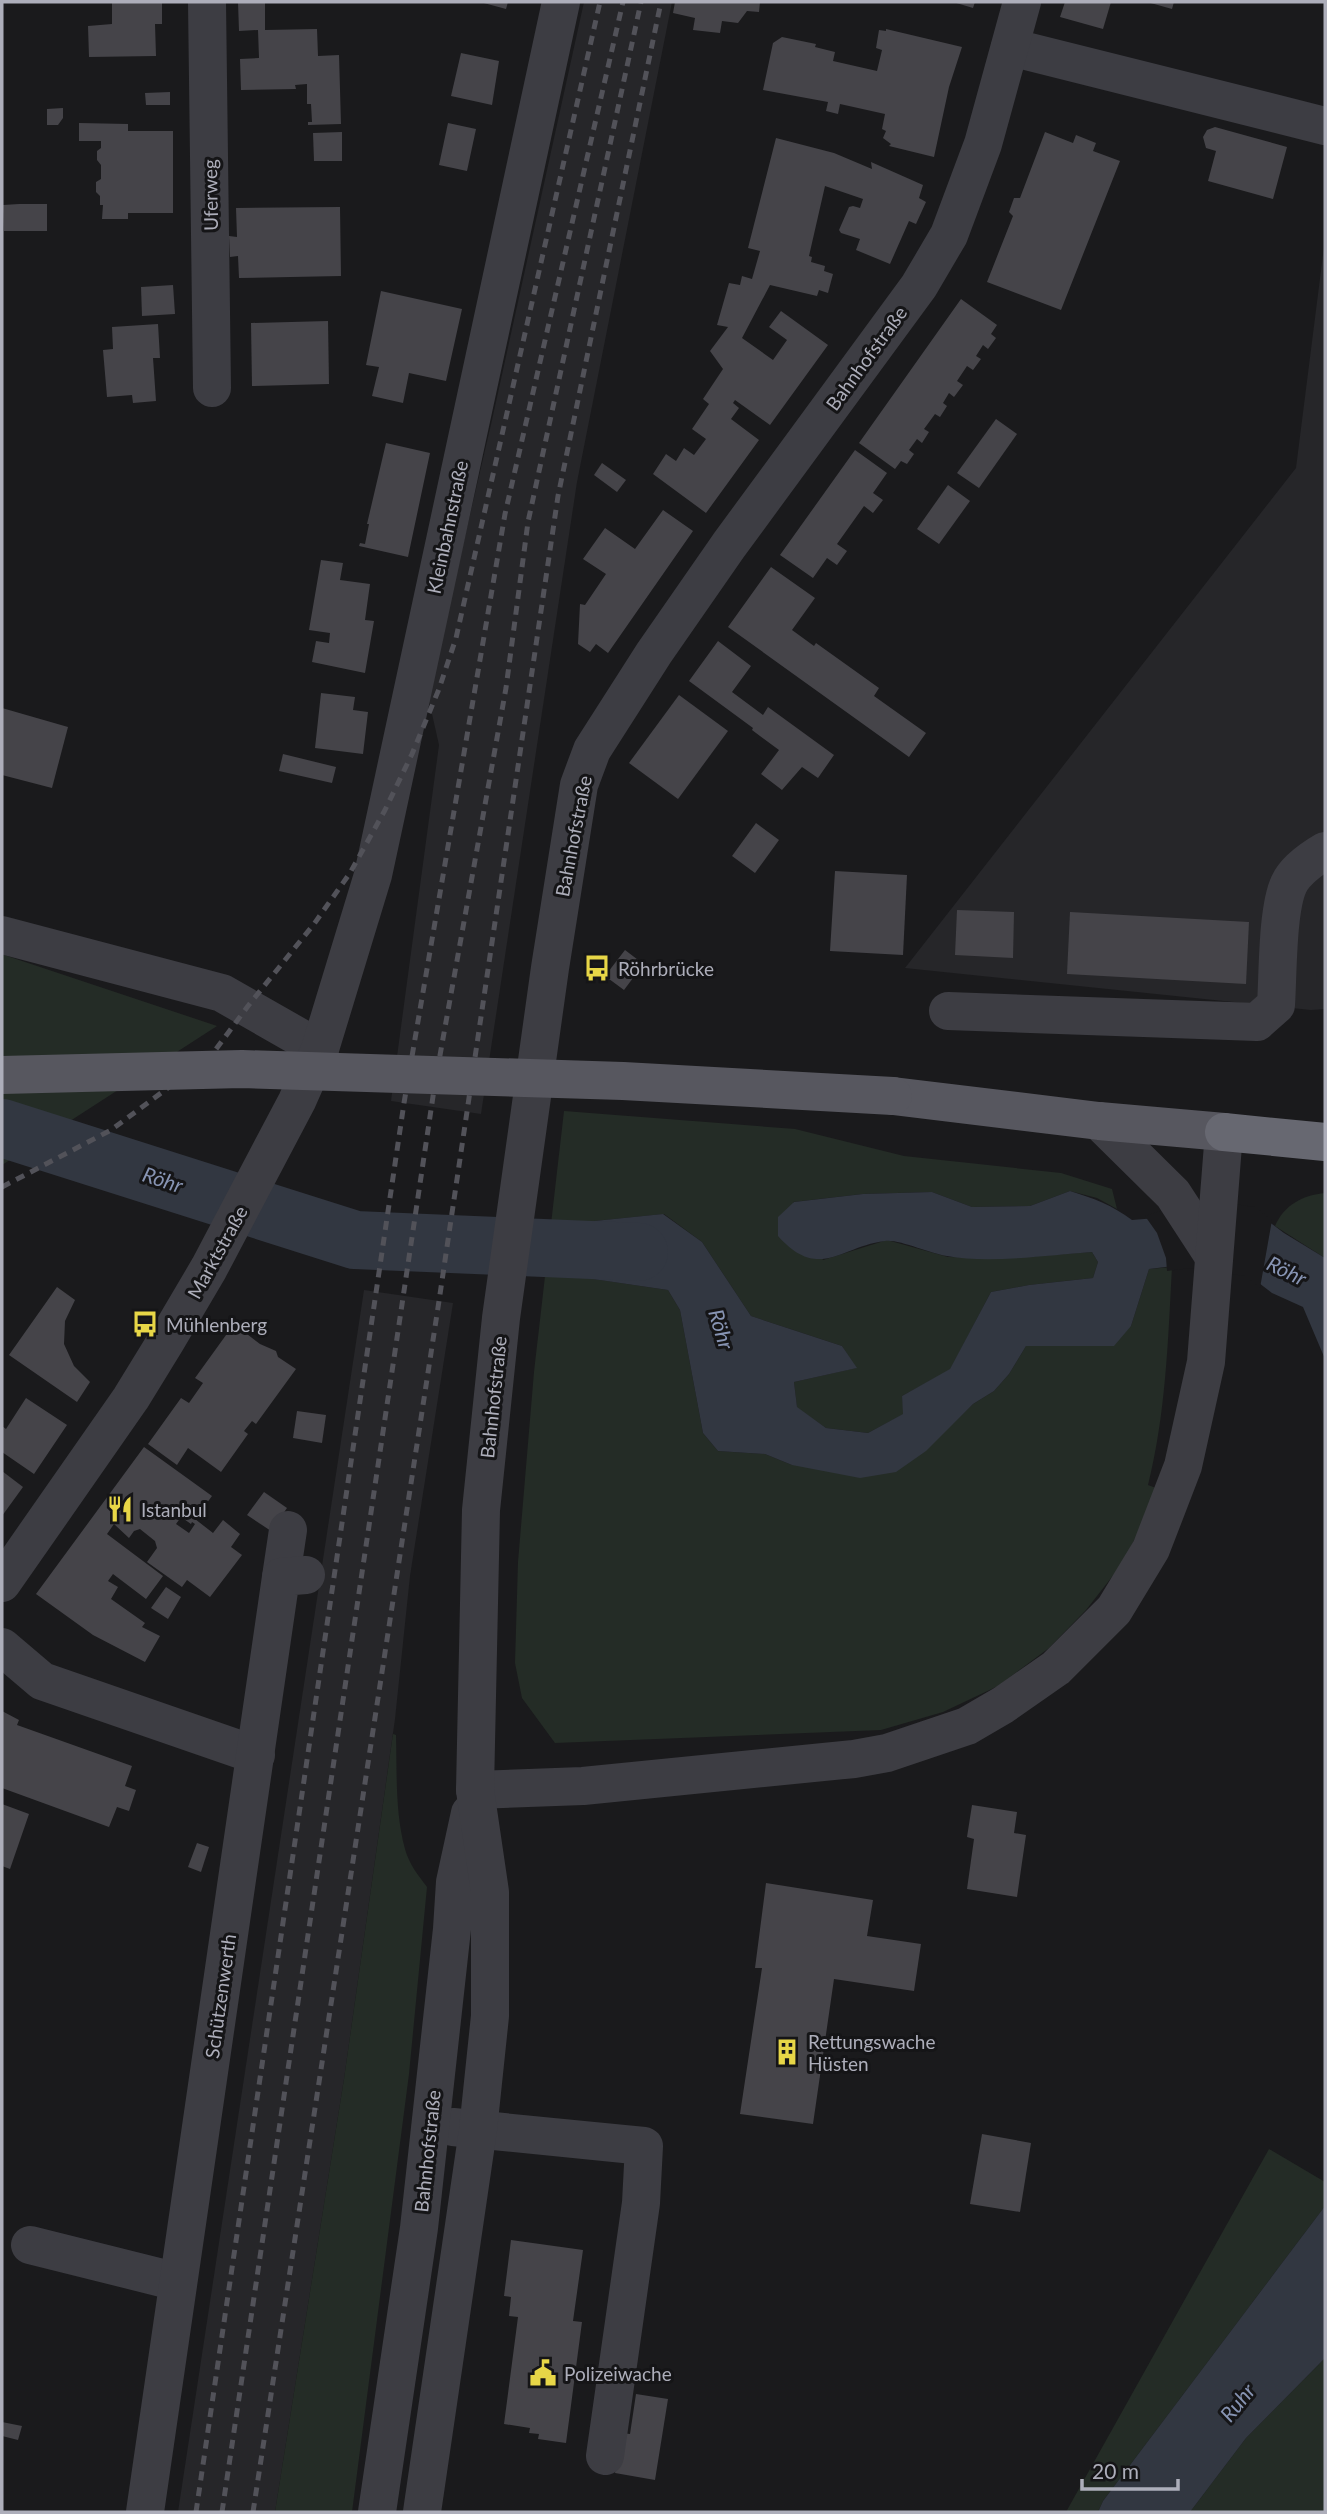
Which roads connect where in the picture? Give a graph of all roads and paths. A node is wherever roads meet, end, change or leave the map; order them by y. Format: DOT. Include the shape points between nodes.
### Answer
graph roads {
  1 [pos="206,2"];
  2 [pos="561,2"];
  3 [pos="1022,2"];
  4 [pos="1010,47"];
  5 [pos="1325,126"];
  6 [pos="212,388"];
  7 [pos="1325,851"];
  8 [pos="2,935"];
  9 [pos="948,1011"];
  10 [pos="320,1049"];
  11 [pos="2,1074"];
  12 [pos="1099,1121"];
  13 [pos="1224,1132"];
  14 [pos="1325,1142"];
  15 [pos="1214,1257"];
  16 [pos="288,1530"];
  17 [pos="4,1574"];
  18 [pos="2,1647"];
  19 [pos="256,1755"];
  20 [pos="475,1790"];
  21 [pos="430,2124"];
  22 [pos="478,2130"];
  23 [pos="30,2245"];
  24 [pos="178,2282"];
  25 [pos="605,2456"];
  26 [pos="424,2509"];
  27 [pos="145,2512"];
  28 [pos="377,2512"];
  1 -- 6 [label="street, Uferweg"];
  2 -- 10 [label="street, Kleinbahnstraße" via="373,875"];
  3 -- 4 [label="street, Bahnhofstraße"];
  4 -- 5 [label="street"];
  4 -- 20 [label="street, Bahnhofstraße" via="983,144 949,235 919,286 654,653 592,750 579,785 501,1318 481,1510"];
  7 -- 9 [label="street" via="1289,883 1282,911 1276,1005 1256,1022"];
  8 -- 10 [label="street" via="222,993"];
  10 -- 17 [label="street, Marktstraße" via="209,1268 131,1398"];
  11 -- 12 [label="main road, bridge" via="242,1069 623,1081 893,1096"];
  12 -- 13 [label="main road"];
  12 -- 15 [label="street" via="1172,1194"];
  13 -- 14 [label="highway"];
  13 -- 15 [label="street"];
  15 -- 20 [label="street" via="1206,1362 1183,1466 1151,1549 1114,1610 1056,1668 967,1726 887,1753 583,1786"];
  16 -- 19 [label="street, Schützenwerth" via="294,1576"];
  18 -- 19 [label="street" via="42,1681"];
  19 -- 24 [label="street, Schützenwerth"];
  20 -- 21 [label="street, Bahnhofstraße" via="455,1882"];
  20 -- 22 [label="street, Bahnhofstraße" via="490,1892 490,2016"];
  21 -- 22 [label="street"];
  21 -- 28 [label="street, Bahnhofstraße"];
  22 -- 25 [label="street" via="645,2146"];
  22 -- 26 [label="street, Bahnhofstraße"];
  23 -- 24 [label="street"];
  24 -- 27 [label="street, Schützenwerth"];
}
